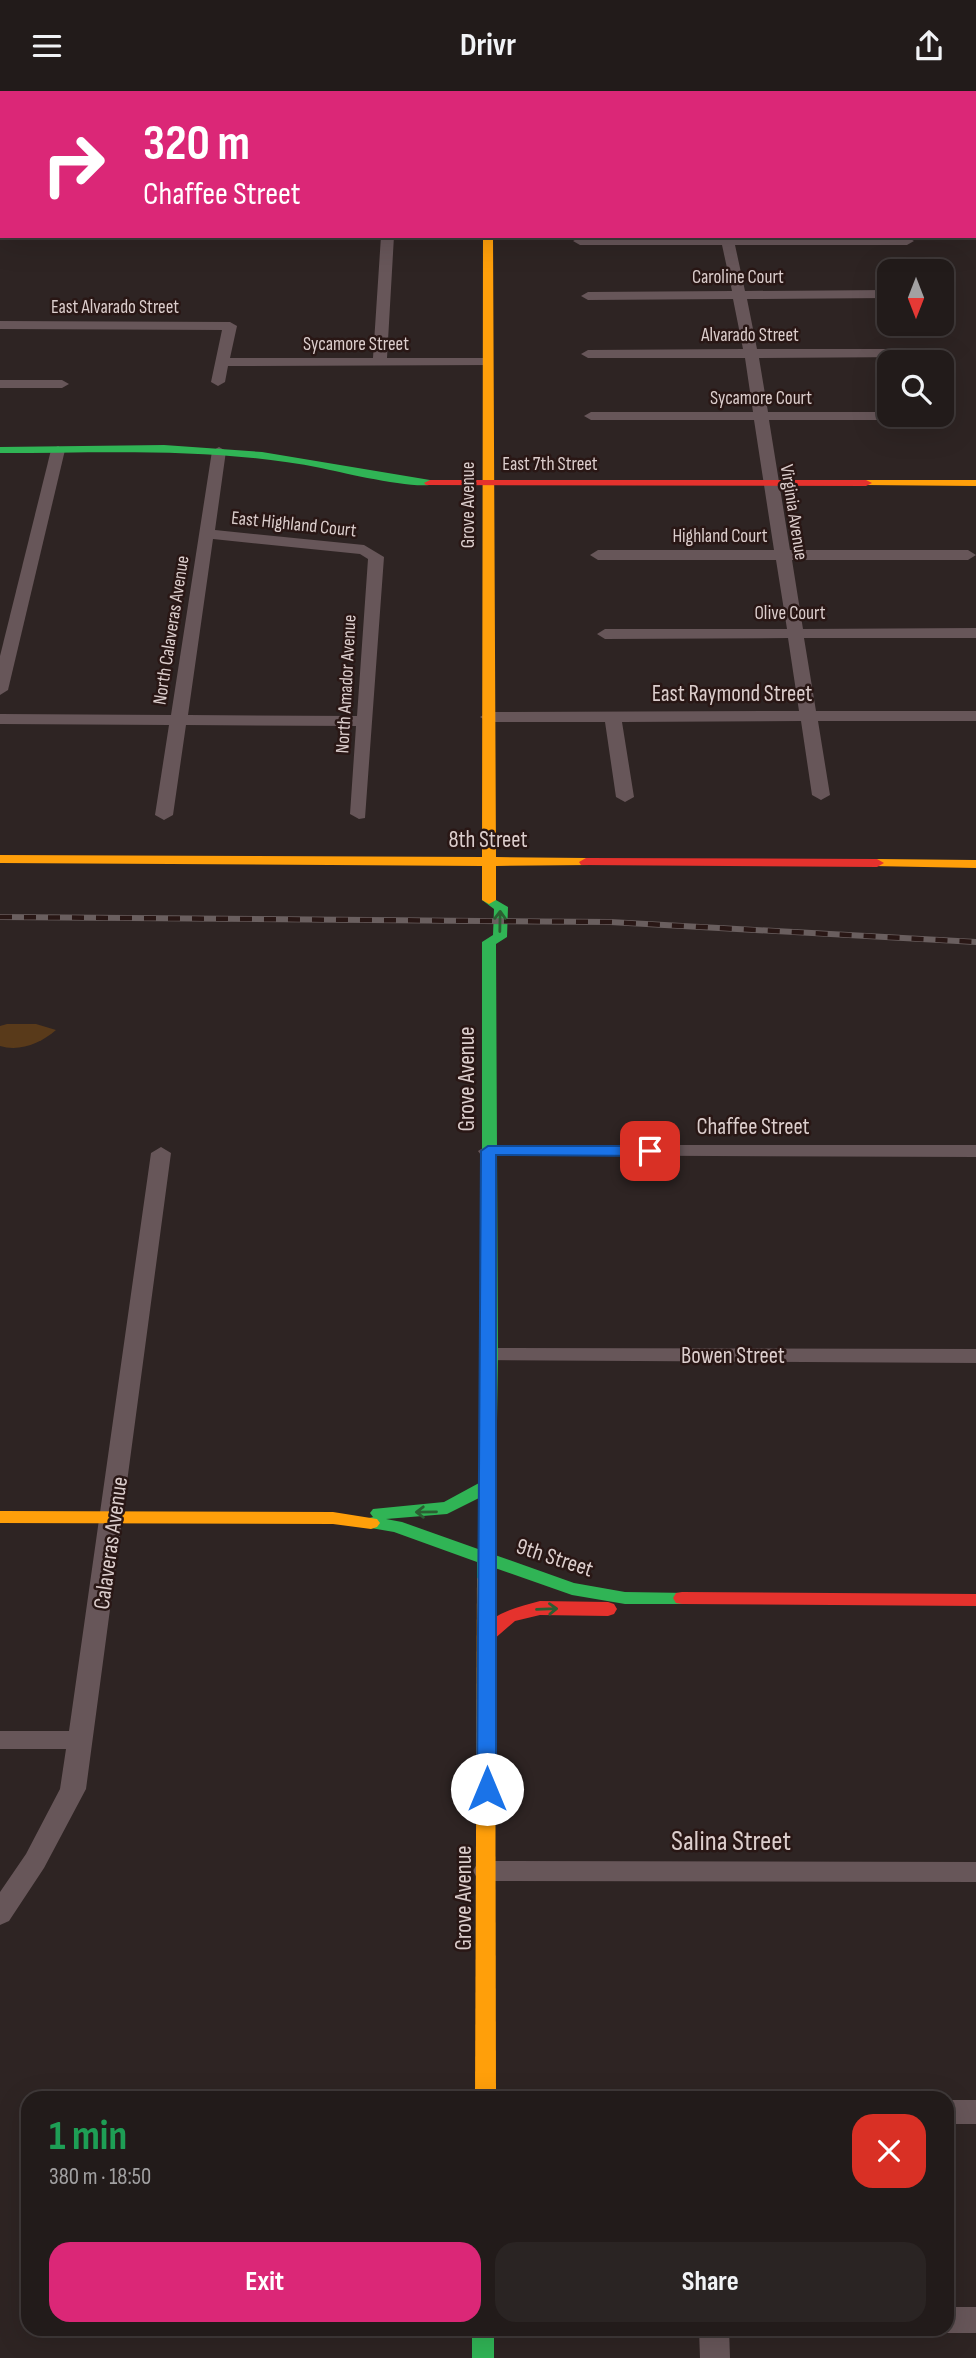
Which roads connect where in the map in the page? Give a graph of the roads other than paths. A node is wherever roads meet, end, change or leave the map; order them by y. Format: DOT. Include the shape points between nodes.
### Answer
graph roads {
  1 [pos="388,238"];
  2 [pos="488,238"];
  3 [pos="728,238"];
  4 [pos="580,241"];
  5 [pos="907,241"];
  6 [pos="737,295"];
  7 [pos="877,295"];
  8 [pos="588,296"];
  9 [pos="0,325"];
  10 [pos="751,353"];
  11 [pos="877,353"];
  12 [pos="588,354"];
  13 [pos="224,362"];
  14 [pos="380,362"];
  15 [pos="488,362"];
  16 [pos="218,382"];
  17 [pos="0,384"];
  18 [pos="62,384"];
  19 [pos="591,416"];
  20 [pos="761,416"];
  21 [pos="877,416"];
  22 [pos="0,450"];
  23 [pos="58,450"];
  24 [pos="219,451"];
  25 [pos="771,483"];
  26 [pos="976,483"];
  27 [pos="488,484"];
  28 [pos="206,534"];
  29 [pos="598,555"];
  30 [pos="968,555"];
  31 [pos="783,556"];
  32 [pos="376,557"];
  33 [pos="795,633"];
  34 [pos="976,633"];
  35 [pos="605,634"];
  36 [pos="0,690"];
  37 [pos="613,716"];
  38 [pos="807,716"];
  39 [pos="976,716"];
  40 [pos="488,717"];
  41 [pos="0,719"];
  42 [pos="178,721"];
  43 [pos="363,721"];
  44 [pos="821,795"];
  45 [pos="625,797"];
  46 [pos="359,814"];
  47 [pos="164,815"];
  48 [pos="0,859"];
  49 [pos="491,862"];
  50 [pos="976,864"];
  51 [pos="489,900"];
  52 [pos="488,942"];
  53 [pos="488,1151"];
  54 [pos="976,1151"];
  55 [pos="161,1153"];
  56 [pos="490,1355"];
  57 [pos="976,1356"];
  58 [pos="487,1486"];
  59 [pos="0,1517"];
  60 [pos="113,1518"];
  61 [pos="333,1518"];
  62 [pos="486,1557"];
  63 [pos="670,1599"];
  64 [pos="976,1600"];
  65 [pos="487,1635"];
  66 [pos="0,1740"];
  67 [pos="82,1740"];
  68 [pos="486,1871"];
  69 [pos="976,1872"];
  70 [pos="0,1914"];
  71 [pos="485,2091"];
  72 [pos="954,2112"];
  73 [pos="976,2112"];
  74 [pos="954,2320"];
  75 [pos="976,2320"];
  76 [pos="484,2336"];
  77 [pos="714,2336"];
  78 [pos="483,2358"];
  79 [pos="715,2358"];
  1 -- 14 [label="street"];
  2 -- 15 [label="main road, Grove Avenue"];
  3 -- 4 [label="street"];
  3 -- 5 [label="street"];
  3 -- 6 [label="street, Virginia Avenue"];
  6 -- 7 [label="street, Caroline Court"];
  6 -- 8 [label="street, Caroline Court"];
  6 -- 10 [label="street, Virginia Avenue"];
  9 -- 13 [label="street, East Alvarado Street" via="230,326"];
  10 -- 11 [label="street, Alvarado Street"];
  10 -- 12 [label="street, Alvarado Street"];
  10 -- 20 [label="street, Virginia Avenue"];
  13 -- 14 [label="street, Sycamore Street"];
  13 -- 16 [label="street"];
  14 -- 15 [label="street, Sycamore Street"];
  15 -- 27 [label="main road, Grove Avenue"];
  17 -- 18 [label="street"];
  19 -- 20 [label="street, Sycamore Court"];
  20 -- 21 [label="street, Sycamore Court"];
  20 -- 25 [label="street, Virginia Avenue"];
  22 -- 23 [label="main road, East 7th Street"];
  23 -- 24 [label="main road, East 7th Street"];
  23 -- 36 [label="street"];
  24 -- 27 [label="main road, East 7th Street" via="398,481"];
  24 -- 28 [label="street, North Calaveras Avenue"];
  25 -- 26 [label="main road, East 7th Street"];
  25 -- 27 [label="main road, East 7th Street"];
  25 -- 31 [label="street, Virginia Avenue"];
  27 -- 40 [label="main road, Grove Avenue"];
  28 -- 32 [label="street, East Highland Court" via="364,550"];
  28 -- 42 [label="street, North Calaveras Avenue"];
  29 -- 31 [label="street, Highland Court"];
  30 -- 31 [label="street, Highland Court"];
  31 -- 33 [label="street, Virginia Avenue"];
  32 -- 43 [label="street, North Amador Avenue"];
  33 -- 34 [label="street, Olive Court"];
  33 -- 35 [label="street, Olive Court"];
  33 -- 38 [label="street, Virginia Avenue"];
  37 -- 38 [label="street, East Raymond Street"];
  37 -- 40 [label="street, East Raymond Street"];
  37 -- 45 [label="street"];
  38 -- 39 [label="street, East Raymond Street"];
  38 -- 44 [label="street, Virginia Avenue"];
  40 -- 49 [label="main road, Grove Avenue"];
  41 -- 42 [label="street"];
  42 -- 43 [label="street"];
  42 -- 47 [label="street, North Calaveras Avenue"];
  43 -- 46 [label="street, North Amador Avenue"];
  48 -- 49 [label="main road, 8th Street"];
  49 -- 50 [label="main road, 8th Street"];
  49 -- 51 [label="main road, Grove Avenue"];
  51 -- 52 [label="main road, Grove Avenue" via="478,907 478,937"];
  52 -- 51 [label="main road, Grove Avenue, one-way" via="500,937 500,907"];
  52 -- 53 [label="main road, Grove Avenue"];
  53 -- 54 [label="street, Chaffee Street"];
  53 -- 56 [label="main road, Grove Avenue"];
  55 -- 60 [label="street, Calaveras Avenue"];
  56 -- 57 [label="street, Bowen Street"];
  56 -- 58 [label="main road, Grove Avenue"];
  58 -- 61 [label="main road, one-way" via="450,1510"];
  58 -- 62 [label="main road, Grove Avenue"];
  59 -- 60 [label="main road, 9th Street"];
  60 -- 61 [label="main road, 9th Street"];
  60 -- 67 [label="street, Calaveras Avenue"];
  61 -- 62 [label="main road, 9th Street" via="396,1525"];
  62 -- 63 [label="main road, 9th Street" via="572,1589 625,1598"];
  62 -- 65 [label="main road, Grove Avenue"];
  63 -- 64 [label="main road, 9th Street"];
  65 -- 63 [label="main road, one-way" via="509,1616 540,1608 604,1610"];
  65 -- 68 [label="main road, Grove Avenue"];
  66 -- 67 [label="street"];
  67 -- 70 [label="street, Calaveras Avenue" via="74,1789"];
  68 -- 69 [label="street, Salina Street"];
  68 -- 71 [label="main road, Grove Avenue"];
  72 -- 73 [label="street"];
  74 -- 75 [label="street"];
  76 -- 78 [label="main road"];
  77 -- 79 [label="street"];
}
